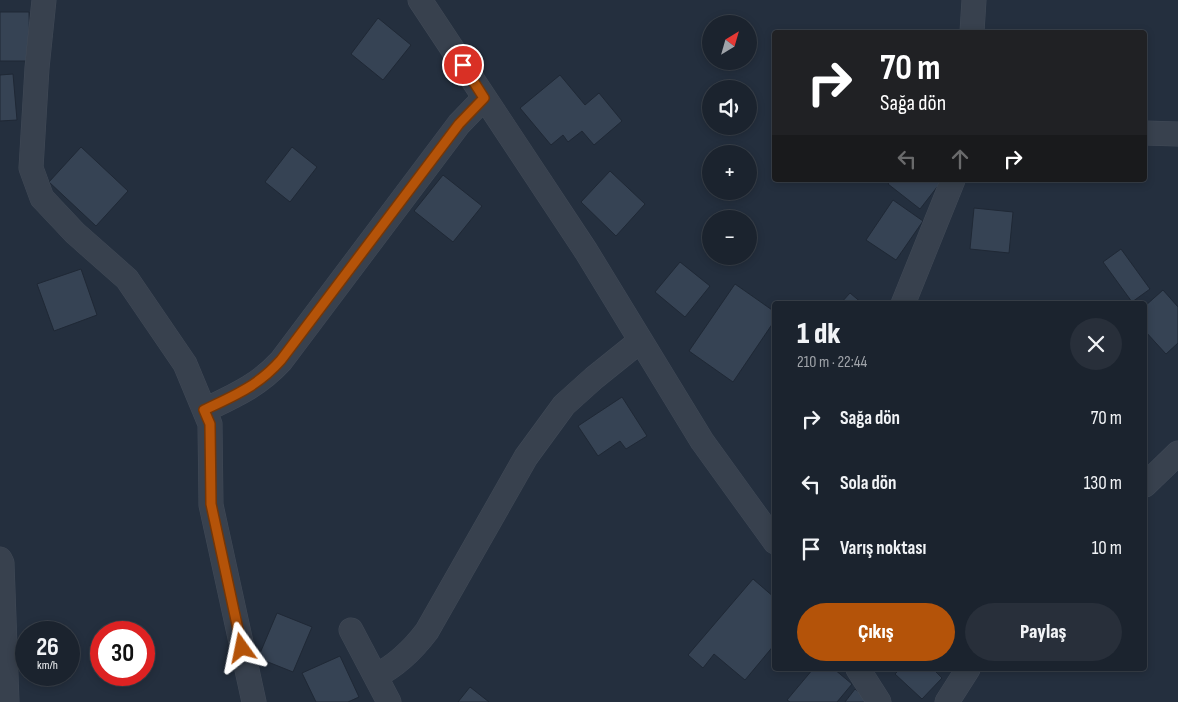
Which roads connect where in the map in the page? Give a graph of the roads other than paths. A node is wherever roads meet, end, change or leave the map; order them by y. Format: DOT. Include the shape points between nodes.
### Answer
graph roads {
  1 [pos="44,0"];
  2 [pos="420,0"];
  3 [pos="974,0"];
  4 [pos="972,30"];
  5 [pos="484,98"];
  6 [pos="1147,132"];
  7 [pos="1178,134"];
  8 [pos="952,182"];
  9 [pos="904,301"];
  10 [pos="640,341"];
  11 [pos="204,410"];
  12 [pos="1178,453"];
  13 [pos="1147,484"];
  14 [pos="772,538"];
  15 [pos="0,559"];
  16 [pos="351,630"];
  17 [pos="859,671"];
  18 [pos="967,671"];
  19 [pos="376,676"];
  20 [pos="7,702"];
  21 [pos="254,702"];
  22 [pos="389,702"];
  23 [pos="879,702"];
  24 [pos="947,702"];
  1 -- 11 [label="street" via="31,168 42,198 75,233 128,279 185,364"];
  2 -- 5 [label="street"];
  3 -- 4 [label="street"];
  5 -- 10 [label="street" via="586,251"];
  5 -- 11 [label="street" via="459,124 276,366 249,389"];
  6 -- 7 [label="street"];
  8 -- 9 [label="street"];
  10 -- 14 [label="street" via="702,441"];
  10 -- 19 [label="street" via="564,405 526,457 427,631 404,658"];
  11 -- 21 [label="street" via="210,424 211,504"];
  12 -- 13 [label="street"];
  15 -- 20 [label="street"];
  16 -- 19 [label="street"];
  17 -- 23 [label="street"];
  18 -- 24 [label="street"];
  19 -- 22 [label="street"];
}
